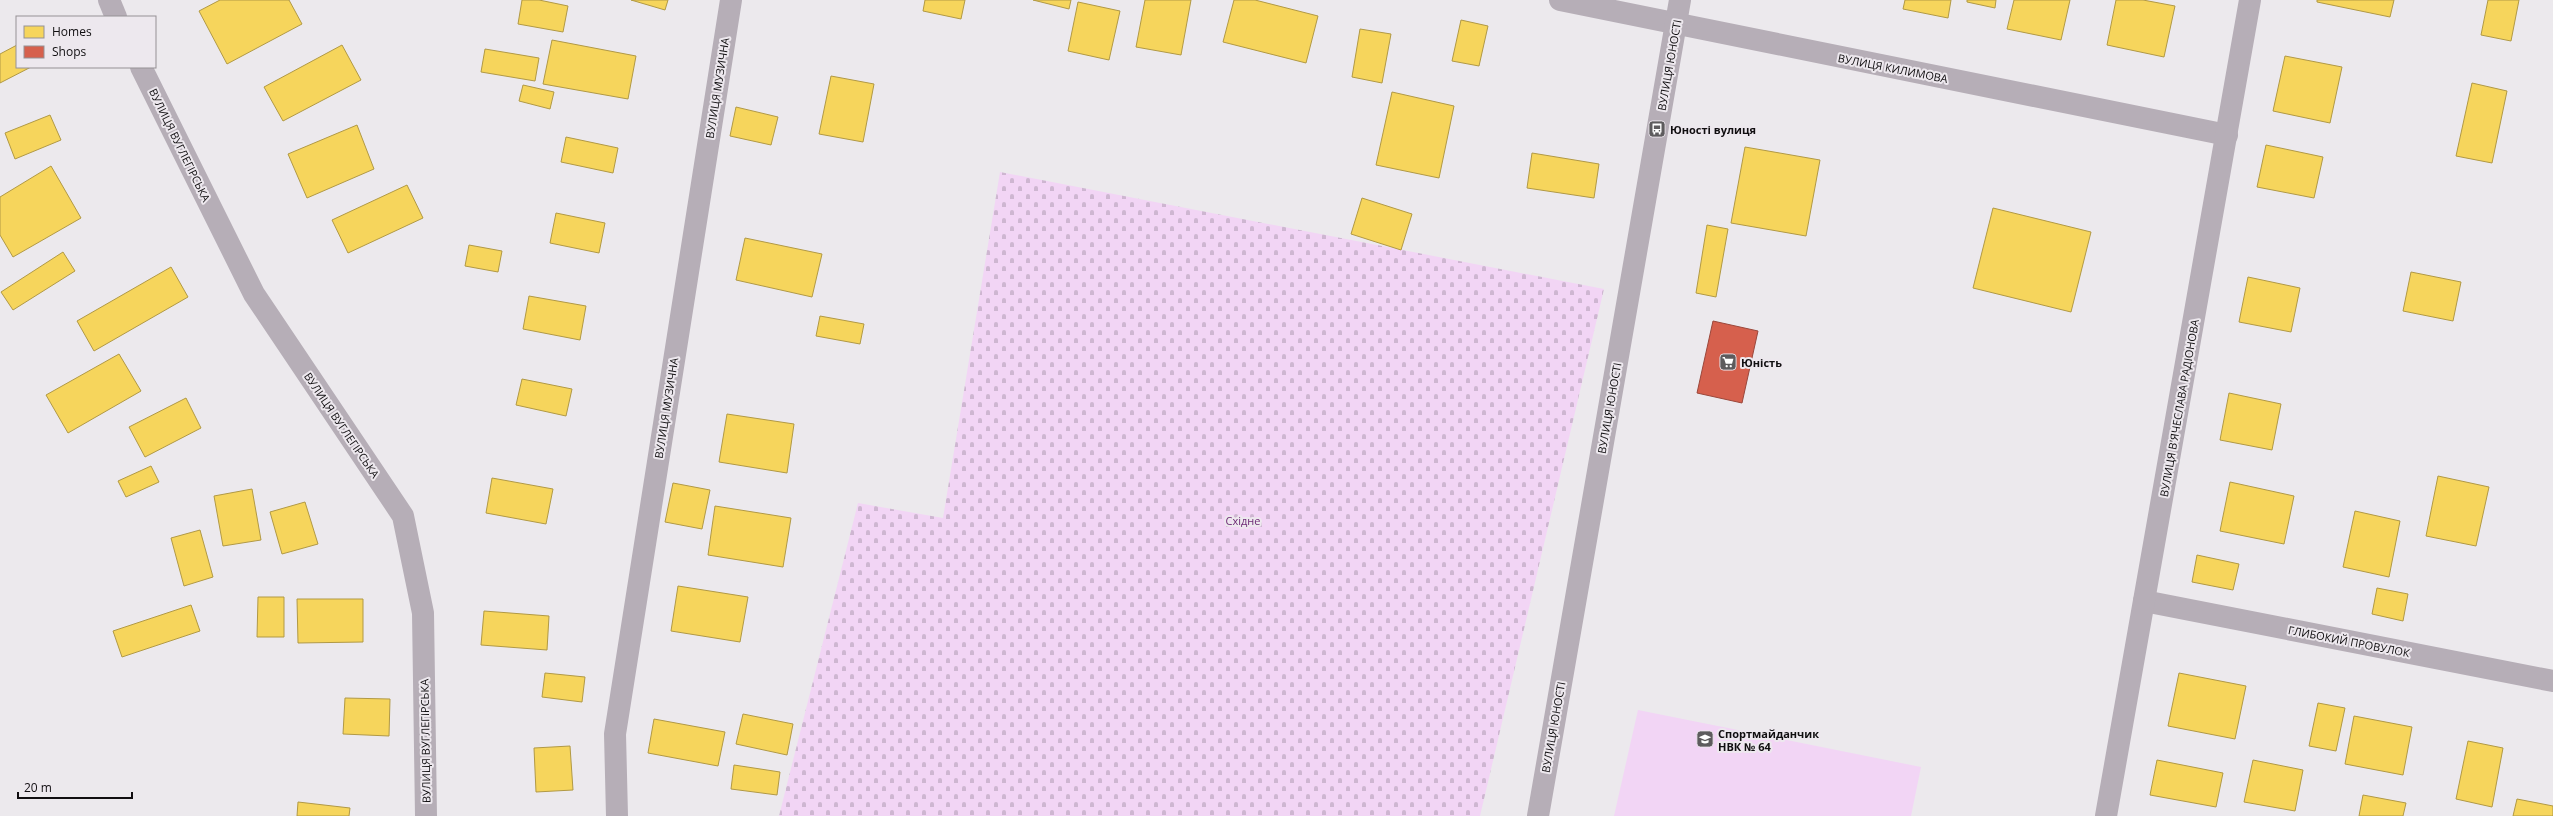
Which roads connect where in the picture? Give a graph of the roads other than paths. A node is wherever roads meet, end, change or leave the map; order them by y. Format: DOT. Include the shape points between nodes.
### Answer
graph roads {
  1 [pos="109,0"];
  2 [pos="731,0"];
  3 [pos="1560,0"];
  4 [pos="1680,0"];
  5 [pos="2250,0"];
  6 [pos="116,16"];
  7 [pos="1676,25"];
  8 [pos="141,68"];
  9 [pos="2227,135"];
  10 [pos="2144,601"];
  11 [pos="2553,682"];
  12 [pos="426,816"];
  13 [pos="617,816"];
  14 [pos="1538,816"];
  15 [pos="2106,816"];
  1 -- 6 [label="street"];
  2 -- 13 [label="street, ВУЛИЦЯ МУЗИЧНА" via="615,734"];
  3 -- 7 [label="street, ВУЛИЦЯ КИЛИМОВА"];
  4 -- 7 [label="street, ВУЛИЦЯ ЮНОСТІ"];
  5 -- 9 [label="street, ВУЛИЦЯ В'ЯЧЕСЛАВА РАДІОНОВА"];
  7 -- 9 [label="street, ВУЛИЦЯ КИЛИМОВА"];
  7 -- 14 [label="street, ВУЛИЦЯ ЮНОСТІ"];
  8 -- 12 [label="street, ВУЛИЦЯ ВУГЛЕГІРСЬКА" via="254,294 403,516 423,613"];
  9 -- 10 [label="street, ВУЛИЦЯ В'ЯЧЕСЛАВА РАДІОНОВА"];
  10 -- 11 [label="street, ГЛИБОКИЙ ПРОВУЛОК"];
  10 -- 15 [label="street, ВУЛИЦЯ В'ЯЧЕСЛАВА РАДІОНОВА"];
}
